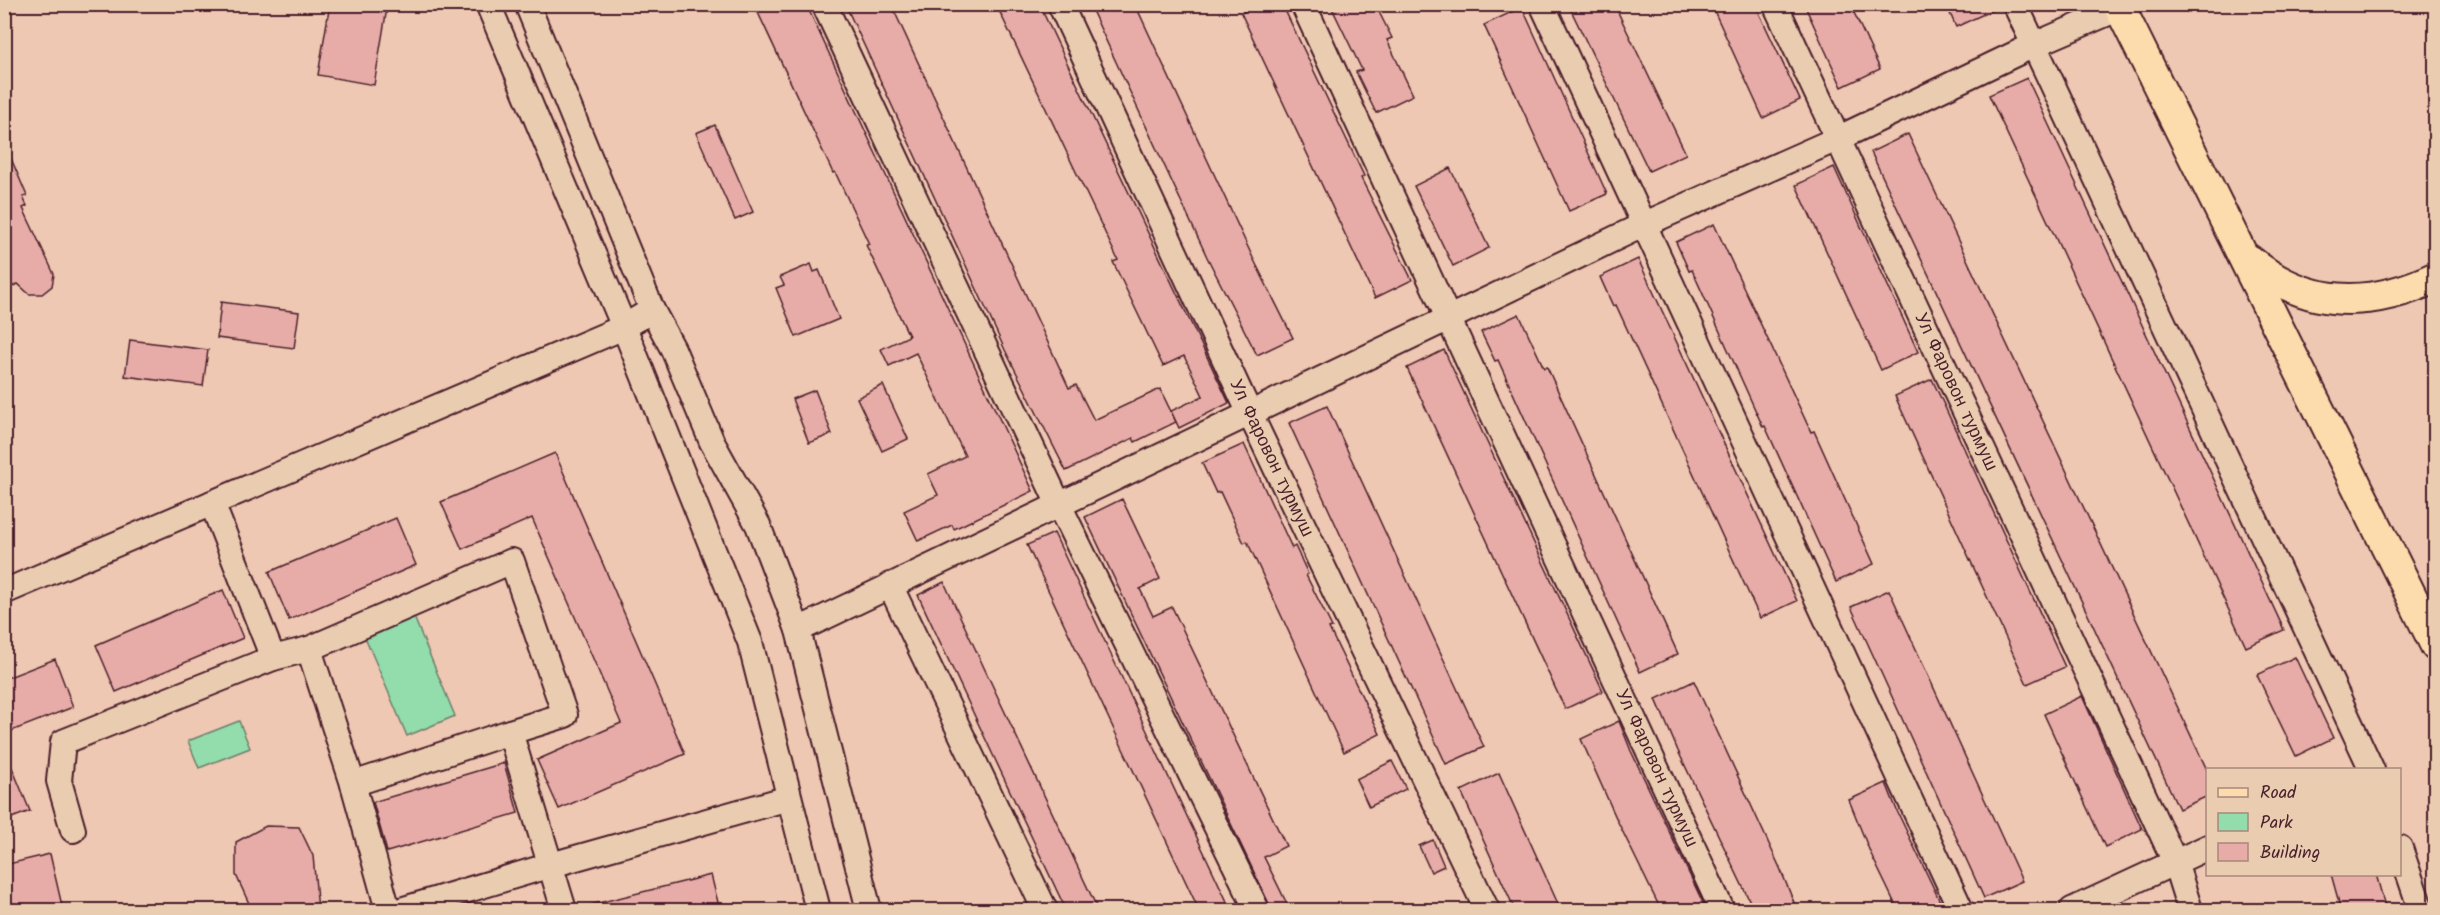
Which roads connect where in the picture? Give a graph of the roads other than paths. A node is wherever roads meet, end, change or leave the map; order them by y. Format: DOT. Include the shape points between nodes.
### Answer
graph roads {
  1 [pos="488,4"];
  2 [pos="528,4"];
  3 [pos="824,4"];
  4 [pos="1060,4"];
  5 [pos="1303,4"];
  6 [pos="1542,4"];
  7 [pos="1774,4"];
  8 [pos="2015,4"];
  9 [pos="2119,6"];
  10 [pos="2034,45"];
  11 [pos="1837,139"];
  12 [pos="1645,224"];
  13 [pos="2244,256"];
  14 [pos="2436,278"];
  15 [pos="652,310"];
  16 [pos="1449,319"];
  17 [pos="624,327"];
  18 [pos="1250,414"];
  19 [pos="212,503"];
  20 [pos="1059,505"];
  21 [pos="890,585"];
  22 [pos="4,592"];
  23 [pos="798,630"];
  24 [pos="2436,646"];
  25 [pos="309,649"];
  26 [pos="273,658"];
  27 [pos="510,732"];
  28 [pos="2372,768"];
  29 [pos="353,784"];
  30 [pos="789,798"];
  31 [pos="73,830"];
  32 [pos="2206,848"];
  33 [pos="2401,851"];
  34 [pos="2175,862"];
  35 [pos="551,865"];
  36 [pos="388,910"];
  37 [pos="401,910"];
  38 [pos="564,910"];
  39 [pos="818,910"];
  40 [pos="869,910"];
  41 [pos="1045,910"];
  42 [pos="1257,910"];
  43 [pos="1487,910"];
  44 [pos="1722,910"];
  45 [pos="1961,910"];
  46 [pos="2072,910"];
  47 [pos="2190,910"];
  48 [pos="2421,910"];
  1 -- 17 [label="street"];
  2 -- 15 [label="street"];
  3 -- 20 [label="street"];
  4 -- 18 [label="street, Ул Фаровон турмуш"];
  5 -- 16 [label="street, Ул Фаровон турмуш"];
  6 -- 12 [label="street"];
  7 -- 11 [label="street, Ул Фаровон турмуш"];
  8 -- 10 [label="street"];
  9 -- 10 [label="street"];
  9 -- 13 [label="main road"];
  10 -- 11 [label="street"];
  10 -- 28 [label="street"];
  11 -- 12 [label="street"];
  11 -- 34 [label="street, Ул Фаровон турмуш"];
  12 -- 16 [label="street"];
  12 -- 45 [label="street"];
  13 -- 14 [label="main road" via="2285,286 2325,297 2383,297"];
  13 -- 24 [label="main road"];
  15 -- 17 [label="street"];
  15 -- 23 [label="street" via="712,442 758,525"];
  16 -- 18 [label="street"];
  16 -- 44 [label="street, Ул Фаровон турмуш"];
  17 -- 19 [label="street"];
  17 -- 30 [label="street" via="750,642"];
  18 -- 20 [label="street"];
  18 -- 43 [label="street, Ул Фаровон турмуш"];
  19 -- 22 [label="street"];
  19 -- 26 [label="street"];
  20 -- 21 [label="street"];
  20 -- 42 [label="street"];
  21 -- 23 [label="street"];
  21 -- 41 [label="street"];
  23 -- 40 [label="street"];
  25 -- 26 [label="street"];
  25 -- 27 [label="street" via="512,561 565,715"];
  25 -- 29 [label="street"];
  26 -- 31 [label="street" via="63,742 59,781"];
  27 -- 29 [label="street"];
  27 -- 35 [label="street"];
  29 -- 36 [label="street"];
  30 -- 35 [label="street"];
  30 -- 39 [label="street"];
  32 -- 34 [label="street"];
  33 -- 48 [label="street"];
  34 -- 46 [label="street"];
  34 -- 47 [label="street, Ул Фаровон турмуш"];
  35 -- 37 [label="street"];
  35 -- 38 [label="street"];
}
